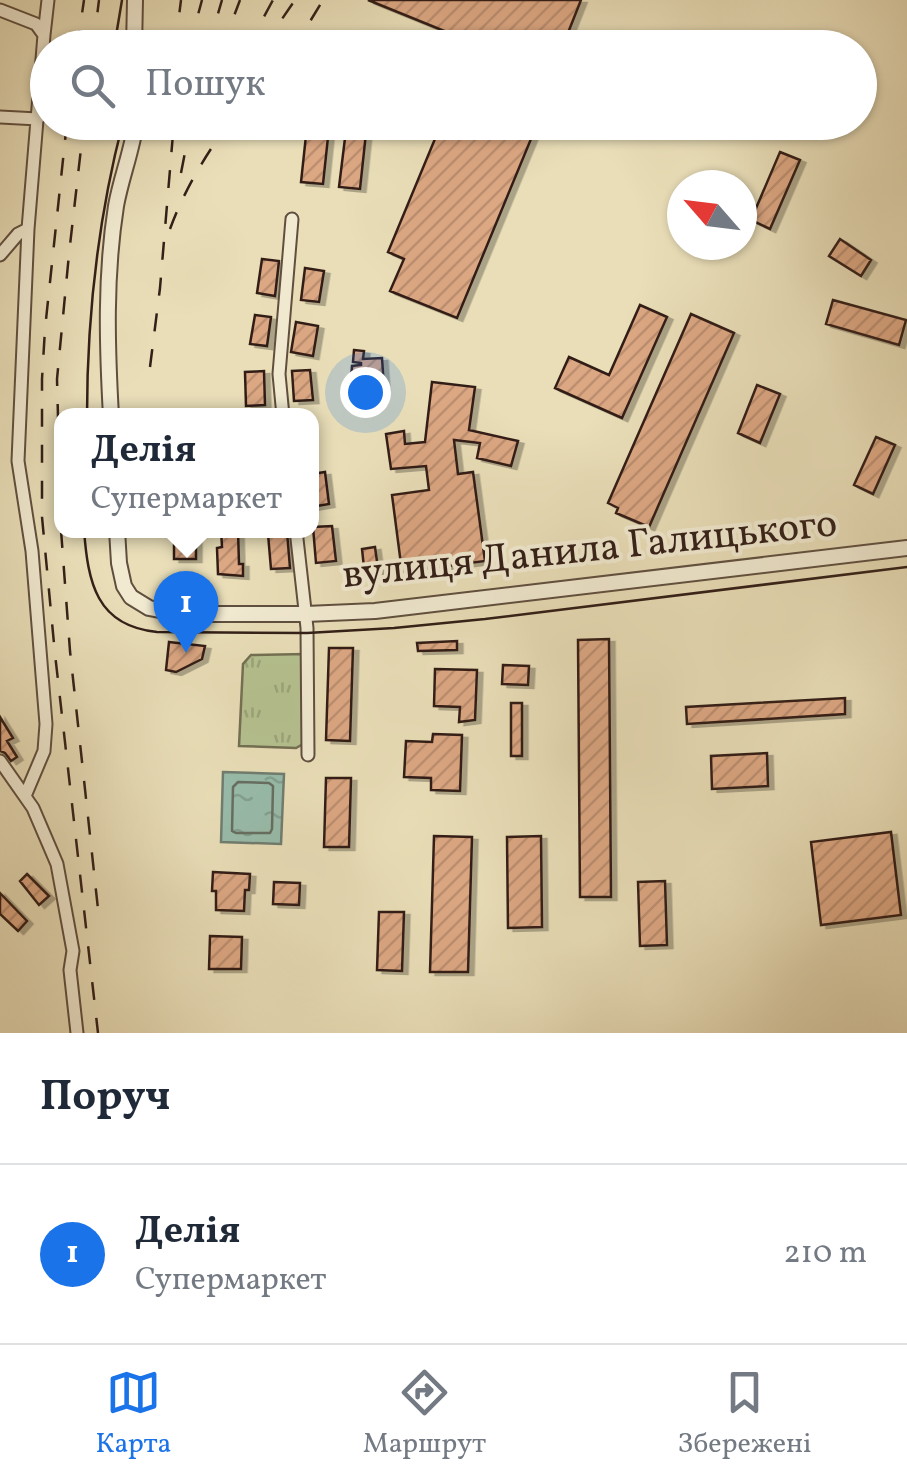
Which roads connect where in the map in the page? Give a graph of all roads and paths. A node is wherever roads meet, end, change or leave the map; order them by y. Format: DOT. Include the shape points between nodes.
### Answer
graph roads {
  1 [pos="48,0"];
  2 [pos="135,0"];
  3 [pos="0,10"];
  4 [pos="40,30"];
  5 [pos="45,30"];
  6 [pos="134,30"];
  7 [pos="0,116"];
  8 [pos="30,118"];
  9 [pos="36,140"];
  10 [pos="132,140"];
  11 [pos="292,219"];
  12 [pos="28,228"];
  13 [pos="0,255"];
  14 [pos="111,408"];
  15 [pos="282,408"];
  16 [pos="118,538"];
  17 [pos="297,538"];
  18 [pos="907,548"];
  19 [pos="306,614"];
  20 [pos="308,755"];
  21 [pos="0,760"];
  22 [pos="25,796"];
  23 [pos="74,1030"];
  1 -- 5 [label="street"];
  2 -- 6 [label="street"];
  3 -- 4 [label="street"];
  7 -- 8 [label="street"];
  9 -- 12 [label="street"];
  10 -- 14 [label="street" via="108,278"];
  11 -- 15 [label="street"];
  12 -- 13 [label="street"];
  12 -- 22 [label="street" via="18,460 46,724 44,752"];
  16 -- 19 [label="street, вулиця Данила Галицького" via="124,586 156,610"];
  17 -- 19 [label="street"];
  18 -- 19 [label="street, вулиця Данила Галицького"];
  19 -- 20 [label="street"];
  21 -- 22 [label="street"];
  22 -- 23 [label="street" via="56,864 73,951"];
}
